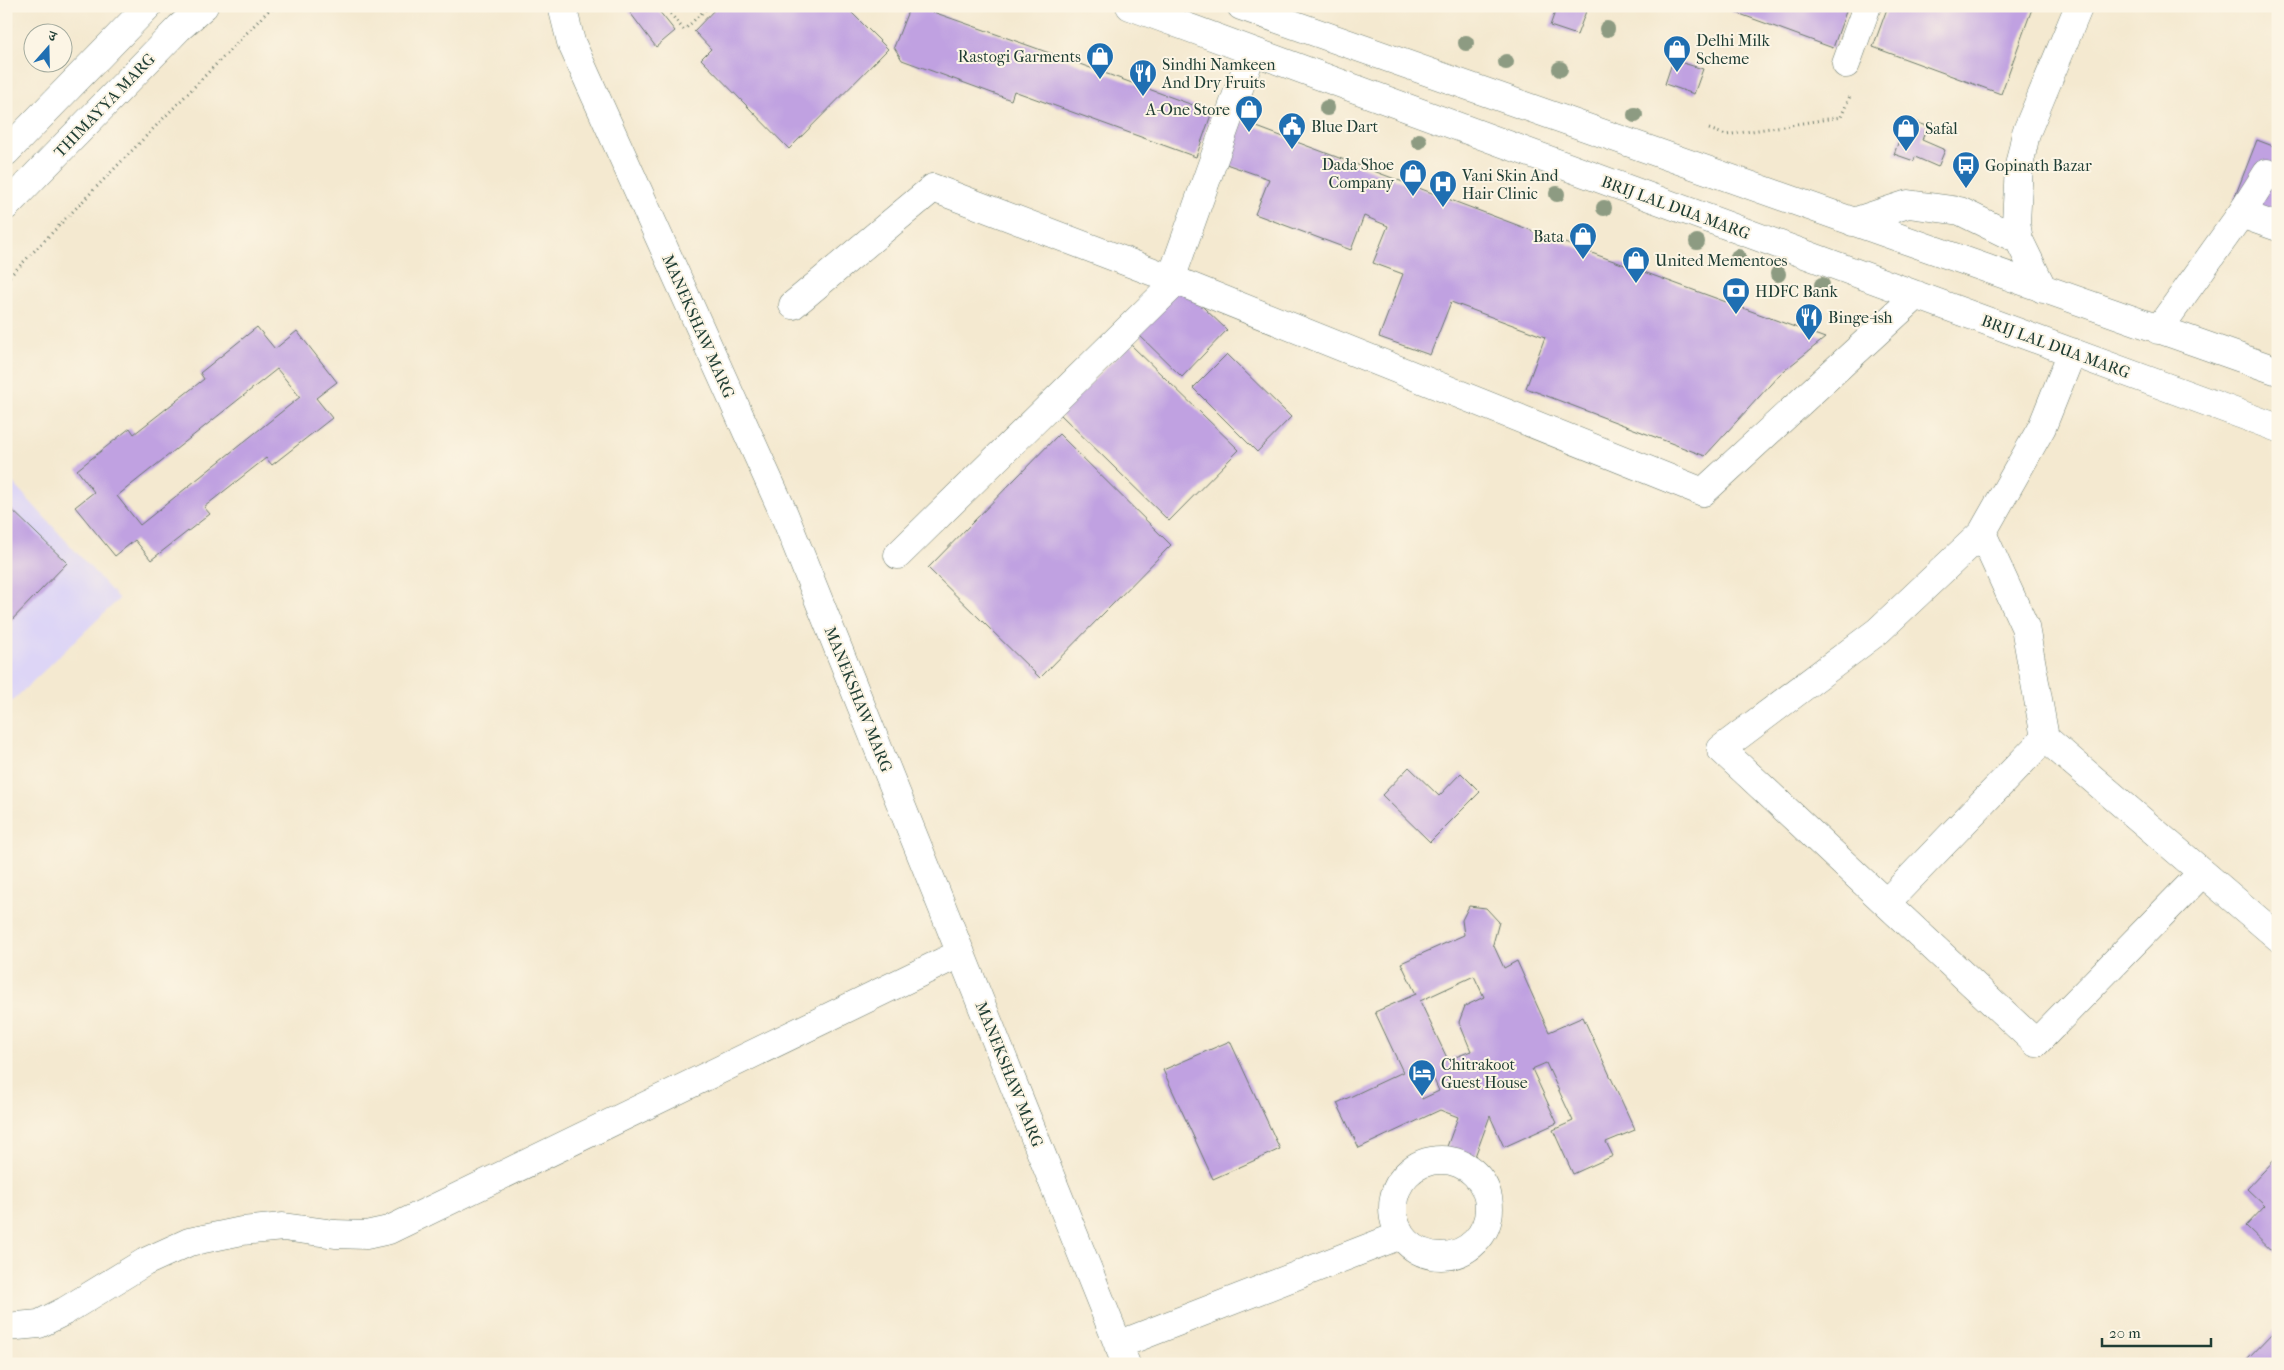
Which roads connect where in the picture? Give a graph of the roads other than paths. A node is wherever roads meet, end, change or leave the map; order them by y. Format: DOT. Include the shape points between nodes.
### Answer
graph roads {
  1 [pos="148,6"];
  2 [pos="204,6"];
  3 [pos="546,6"];
  4 [pos="562,6"];
  5 [pos="1130,6"];
  6 [pos="1241,6"];
  7 [pos="1867,6"];
  8 [pos="2079,6"];
  9 [pos="571,42"];
  10 [pos="1252,52"];
  11 [pos="1846,64"];
  12 [pos="6,152"];
  13 [pos="2278,177"];
  14 [pos="6,206"];
  15 [pos="2241,214"];
  16 [pos="1853,222"];
  17 [pos="2278,227"];
  18 [pos="2019,240"];
  19 [pos="1174,280"];
  20 [pos="2043,289"];
  21 [pos="1917,295"];
  22 [pos="794,305"];
  23 [pos="2158,330"];
  24 [pos="2072,352"];
  25 [pos="2278,371"];
  26 [pos="2278,428"];
  27 [pos="1982,533"];
  28 [pos="898,555"];
  29 [pos="2045,738"];
  30 [pos="2202,873"];
  31 [pos="1886,903"];
  32 [pos="2278,937"];
  33 [pos="961,953"];
  34 [pos="1401,1235"];
  35 [pos="6,1327"];
  36 [pos="1122,1354"];
  1 -- 12 [label="street"];
  2 -- 14 [label="street, THIMAYYA MARG"];
  3 -- 9 [label="street, MANEKSHAW MARG"];
  4 -- 9 [label="street, MANEKSHAW MARG"];
  5 -- 10 [label="street, BRIJ LAL DUA MARG"];
  6 -- 16 [label="street"];
  7 -- 11 [label="street"];
  8 -- 18 [label="street" via="2026,133 2016,223"];
  9 -- 33 [label="street, MANEKSHAW MARG" via="784,514"];
  10 -- 19 [label="street"];
  10 -- 21 [label="street, BRIJ LAL DUA MARG"];
  13 -- 15 [label="street" via="2267,173"];
  15 -- 17 [label="street"];
  15 -- 23 [label="street"];
  16 -- 18 [label="street" via="1908,204 1960,211"];
  16 -- 20 [label="street"];
  18 -- 20 [label="street"];
  19 -- 21 [label="street" via="1703,492"];
  19 -- 22 [label="street" via="933,188"];
  19 -- 28 [label="street"];
  20 -- 23 [label="street"];
  21 -- 24 [label="street, BRIJ LAL DUA MARG"];
  23 -- 25 [label="street"];
  24 -- 26 [label="street, BRIJ LAL DUA MARG"];
  24 -- 27 [label="street" via="2042,427"];
  27 -- 29 [label="street" via="2025,627"];
  27 -- 31 [label="street" via="1878,631 1721,749"];
  29 -- 30 [label="street"];
  29 -- 31 [label="street"];
  30 -- 31 [label="street" via="2036,1043"];
  30 -- 32 [label="street"];
  33 -- 35 [label="street" via="389,1230 366,1235 283,1227 242,1231 189,1242 146,1262 40,1324"];
  33 -- 36 [label="street, MANEKSHAW MARG"];
  34 -- 36 [label="street"];
}
